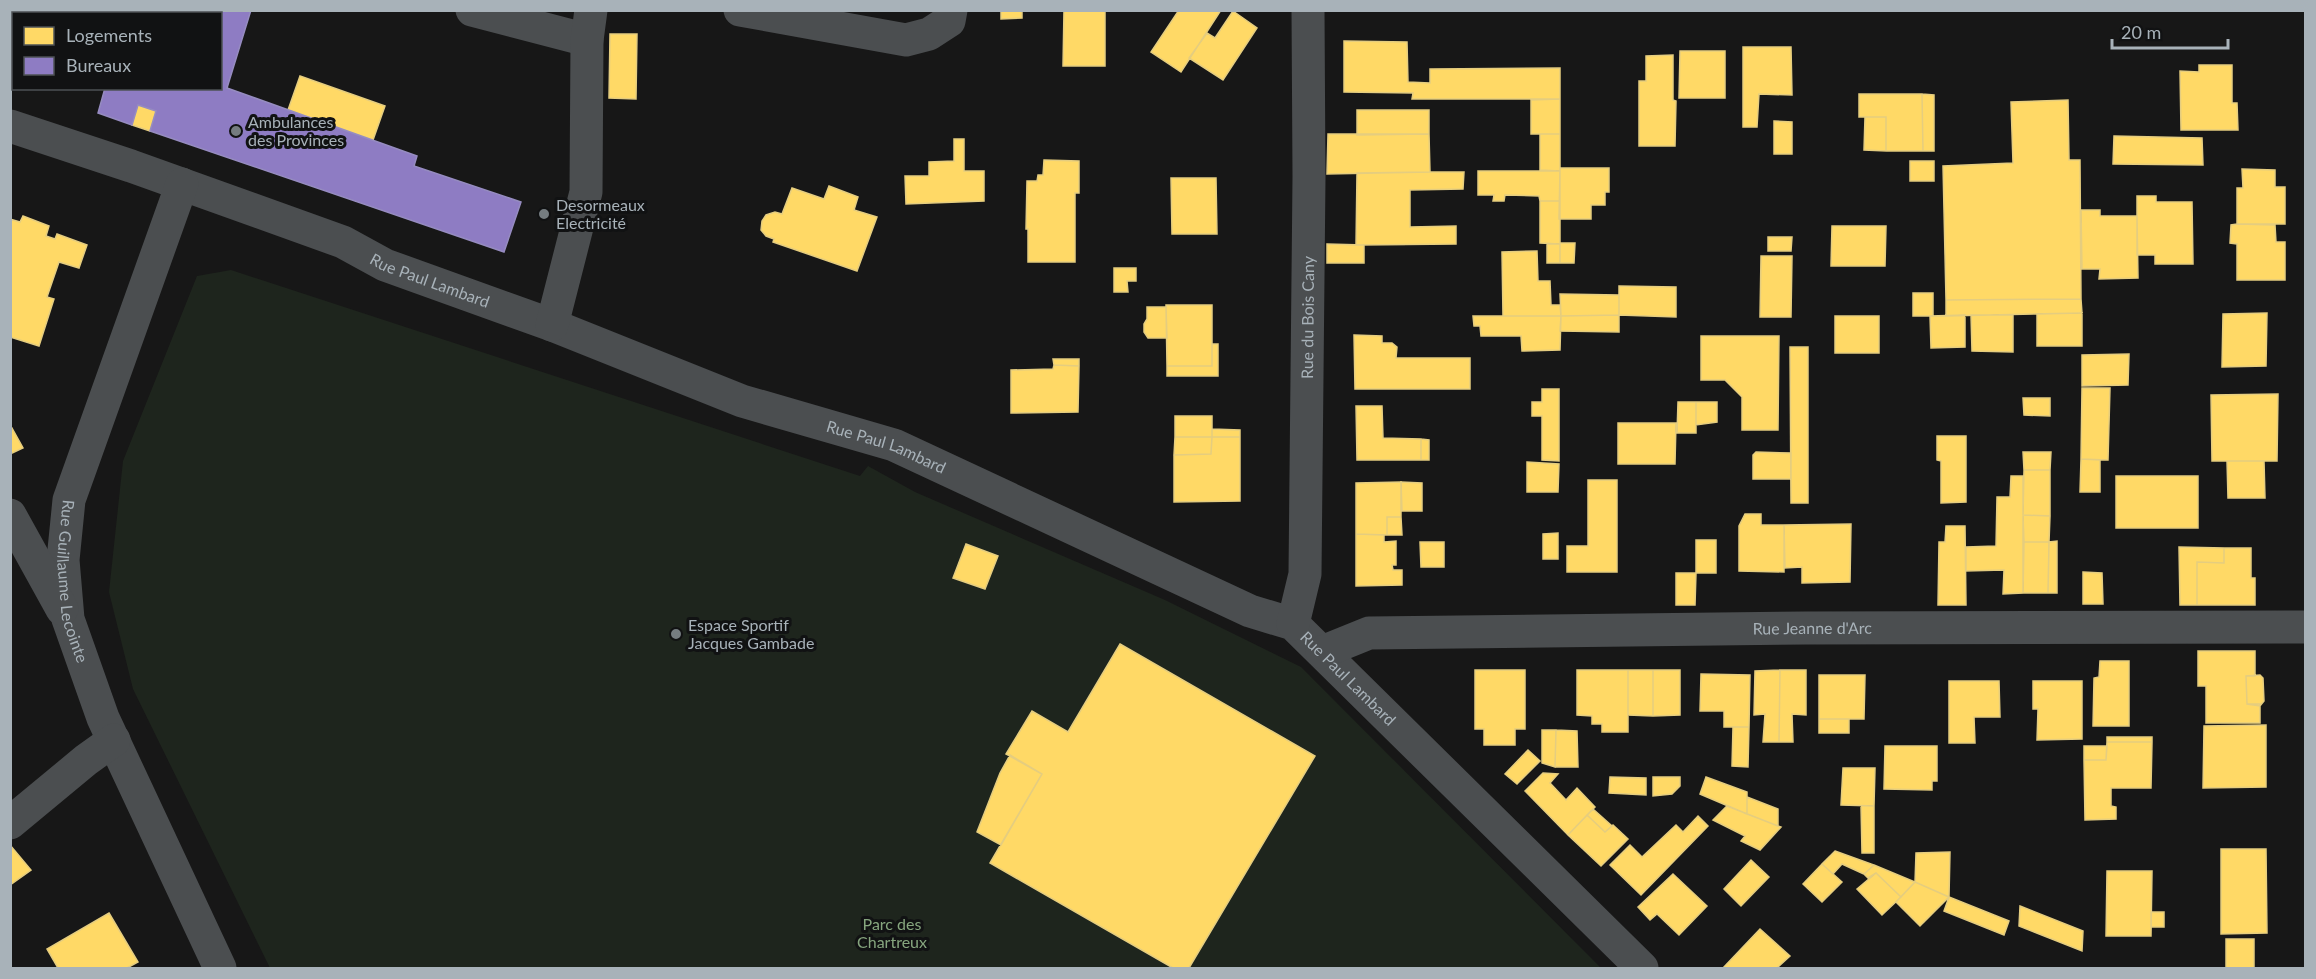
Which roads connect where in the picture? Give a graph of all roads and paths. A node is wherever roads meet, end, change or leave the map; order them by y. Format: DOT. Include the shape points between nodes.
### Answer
graph roads {
  1 [pos="472,10"];
  2 [pos="740,10"];
  3 [pos="951,10"];
  4 [pos="1308,10"];
  5 [pos="589,25"];
  6 [pos="10,126"];
  7 [pos="182,184"];
  8 [pos="552,325"];
  9 [pos="10,514"];
  10 [pos="68,619"];
  11 [pos="1293,624"];
  12 [pos="2306,627"];
  13 [pos="1322,652"];
  14 [pos="114,740"];
  15 [pos="10,823"];
  16 [pos="220,969"];
  17 [pos="1642,969"];
  1 -- 5 [label="street"];
  2 -- 3 [label="street" via="906,40 929,34 949,21"];
  4 -- 11 [label="street, Rue du Bois Cany" via="1305,574"];
  5 -- 8 [label="street" via="586,192"];
  6 -- 7 [label="street, Rue Paul Lambard"];
  7 -- 8 [label="street, Rue Paul Lambard" via="343,242 385,265"];
  7 -- 10 [label="street, Rue Guillaume Lecointe" via="69,500 63,560"];
  8 -- 11 [label="street, Rue Paul Lambard" via="742,401 894,445 1250,610"];
  9 -- 10 [label="street"];
  10 -- 14 [label="street, Rue Guillaume Lecointe"];
  11 -- 13 [label="street, Rue Paul Lambard"];
  12 -- 13 [label="street, Rue Jeanne d'Arc" via="1369,633"];
  13 -- 17 [label="street, Rue Paul Lambard"];
  14 -- 15 [label="street"];
  14 -- 16 [label="street, Rue Guillaume Lecointe"];
}
